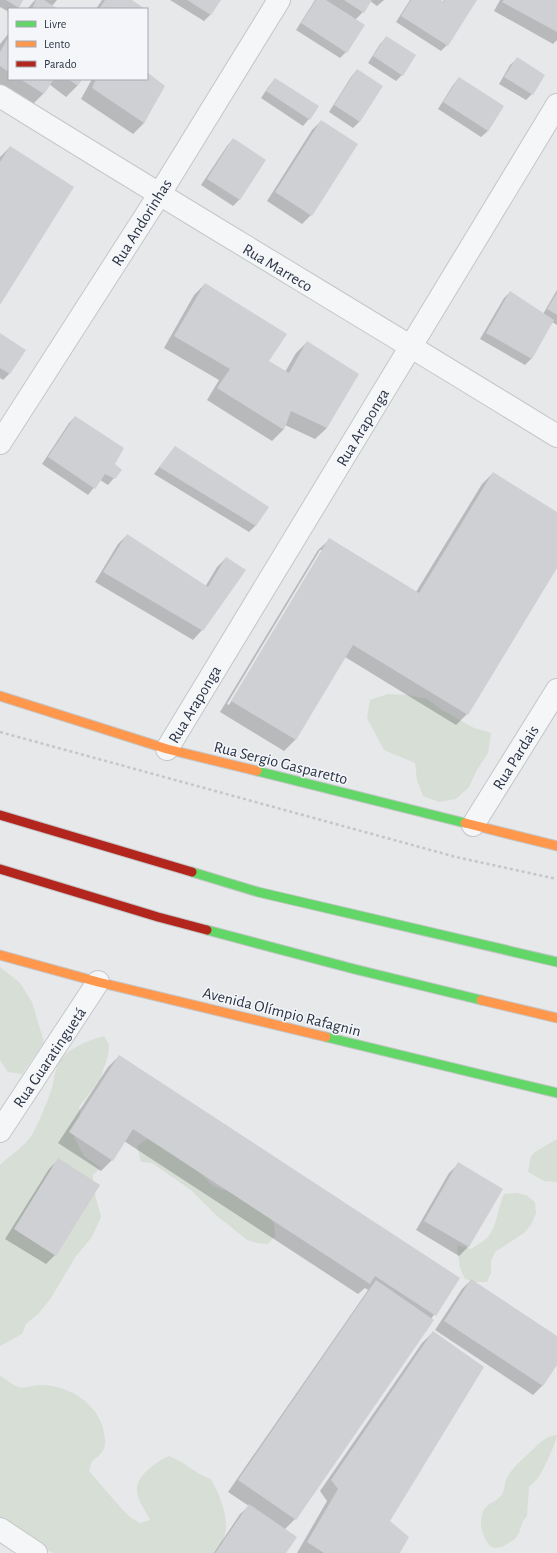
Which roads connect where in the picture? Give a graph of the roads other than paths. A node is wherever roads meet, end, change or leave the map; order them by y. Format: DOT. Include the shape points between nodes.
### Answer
graph roads {
  1 [pos="279,0"];
  2 [pos="0,96"];
  3 [pos="557,105"];
  4 [pos="159,195"];
  5 [pos="411,346"];
  6 [pos="557,436"];
  7 [pos="0,442"];
  8 [pos="557,690"];
  9 [pos="0,696"];
  10 [pos="167,749"];
  11 [pos="0,815"];
  12 [pos="472,825"];
  13 [pos="557,846"];
  14 [pos="0,869"];
  15 [pos="0,955"];
  16 [pos="557,962"];
  17 [pos="98,982"];
  18 [pos="557,1018"];
  19 [pos="557,1093"];
  20 [pos="0,1131"];
  21 [pos="0,1529"];
  22 [pos="36,1553"];
  1 -- 4 [label="street, Rua Andorinhas"];
  2 -- 4 [label="street, Rua Marreco"];
  3 -- 5 [label="street, Rua Araponga"];
  4 -- 5 [label="street, Rua Marreco"];
  4 -- 7 [label="street, Rua Andorinhas"];
  5 -- 6 [label="street, Rua Marreco"];
  5 -- 10 [label="street, Rua Araponga"];
  8 -- 12 [label="street, Rua Pardais"];
  9 -- 10 [label="main road, Rua Sergio Gasparetto"];
  10 -- 12 [label="main road, Rua Sergio Gasparetto"];
  11 -- 16 [label="main road" via="258,892"];
  12 -- 13 [label="main road, Rua Sergio Gasparetto"];
  14 -- 18 [label="main road" via="158,917 354,969"];
  15 -- 17 [label="main road, Avenida Olímpio Rafagnin"];
  17 -- 19 [label="main road, Avenida Olímpio Rafagnin"];
  17 -- 20 [label="street, Rua Guaratinguetá"];
  21 -- 22 [label="street"];
}
